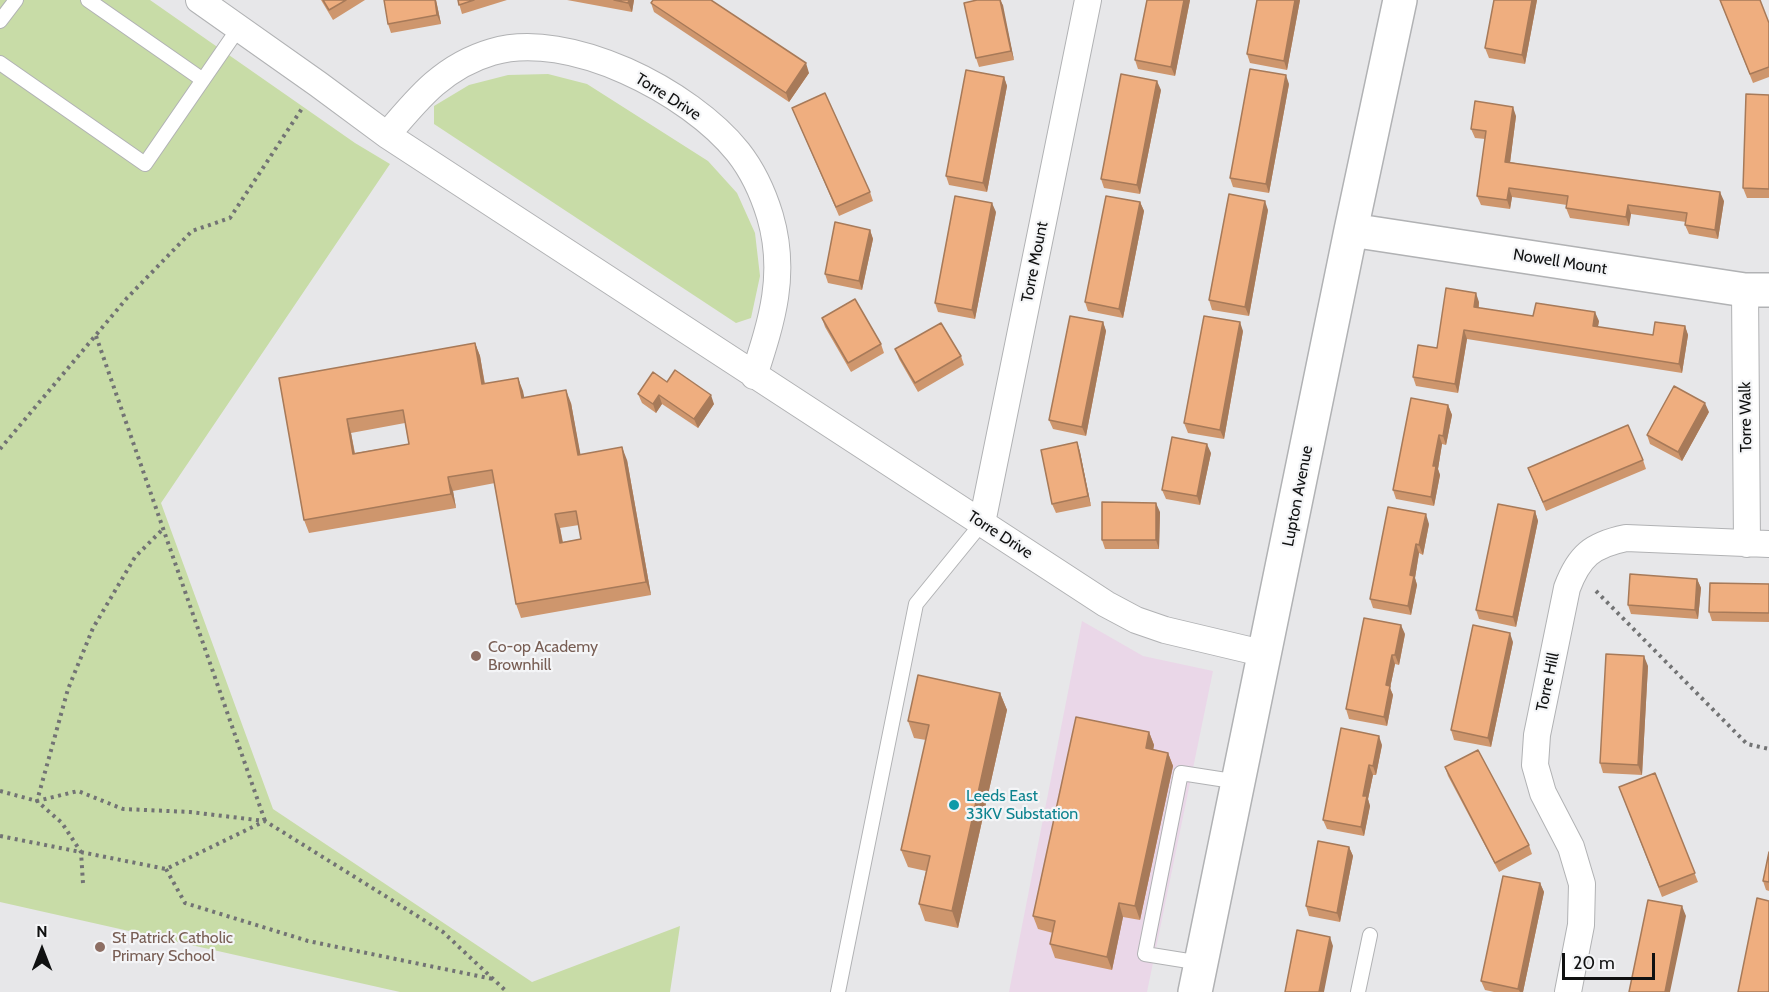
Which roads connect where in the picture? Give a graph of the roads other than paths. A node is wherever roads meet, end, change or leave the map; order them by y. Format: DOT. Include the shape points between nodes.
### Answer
graph roads {
  1 [pos="16,0"];
  2 [pos="88,0"];
  3 [pos="199,0"];
  4 [pos="1088,0"];
  5 [pos="1400,0"];
  6 [pos="0,21"];
  7 [pos="238,29"];
  8 [pos="0,63"];
  9 [pos="203,80"];
  10 [pos="387,135"];
  11 [pos="1351,230"];
  12 [pos="1757,290"];
  13 [pos="754,375"];
  14 [pos="982,523"];
  15 [pos="1758,544"];
  16 [pos="1266,654"];
  17 [pos="1239,782"];
  18 [pos="1370,935"];
  19 [pos="1198,977"];
  20 [pos="838,992"];
  21 [pos="1359,992"];
  22 [pos="1568,992"];
  1 -- 6 [label="lane"];
  2 -- 9 [label="lane"];
  3 -- 7 [label="street, Torre Drive"];
  4 -- 14 [label="street, Torre Mount"];
  5 -- 11 [label="street, Lupton Avenue"];
  7 -- 9 [label="lane"];
  7 -- 10 [label="street, Torre Drive"];
  8 -- 9 [label="lane" via="145,164"];
  10 -- 13 [label="street, Torre Drive"];
  10 -- 13 [label="street, Torre Drive" via="421,94 454,67 493,51 534,46 575,53 653,84 698,114 737,151 764,196 778,262 776,299"];
  11 -- 12 [label="street, Nowell Mount"];
  11 -- 16 [label="street, Lupton Avenue"];
  12 -- 15 [label="street, Torre Walk"];
  13 -- 14 [label="street, Torre Drive"];
  14 -- 16 [label="street, Torre Drive" via="1136,620"];
  14 -- 20 [label="lane" via="916,604"];
  15 -- 22 [label="street, Torre Hill" via="1626,537 1606,542 1588,553 1574,569 1537,735 1535,765 1543,793 1571,847 1582,884 1581,925"];
  16 -- 17 [label="street, Lupton Avenue"];
  17 -- 19 [label="street, Lupton Avenue"];
  17 -- 19 [label="lane" via="1181,772 1145,954"];
  18 -- 21 [label="lane"];
}
